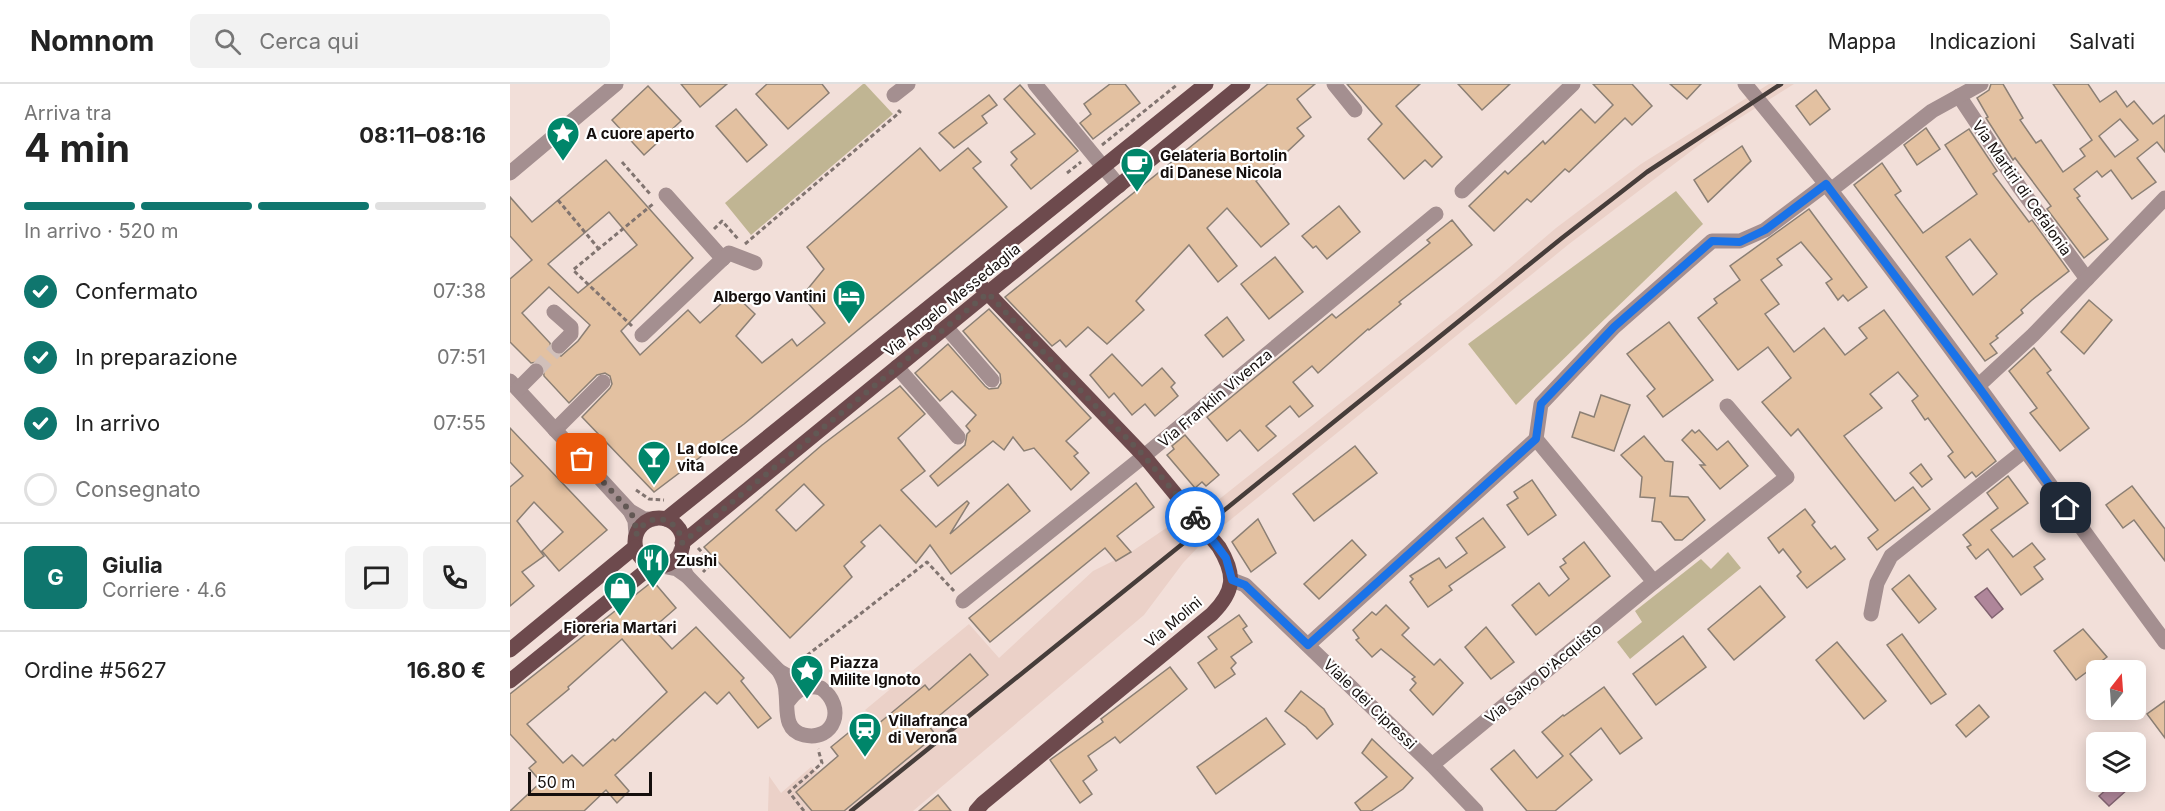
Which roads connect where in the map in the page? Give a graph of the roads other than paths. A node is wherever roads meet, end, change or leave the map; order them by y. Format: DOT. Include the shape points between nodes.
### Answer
graph roads {
  1 [pos="616,84"];
  2 [pos="908,84"];
  3 [pos="1035,84"];
  4 [pos="1206,84"];
  5 [pos="1244,84"];
  6 [pos="1334,84"];
  7 [pos="1573,84"];
  8 [pos="1745,84"];
  9 [pos="1981,84"];
  10 [pos="1959,96"];
  11 [pos="894,100"];
  12 [pos="1355,110"];
  13 [pos="1103,167"];
  14 [pos="510,173"];
  15 [pos="1119,186"];
  16 [pos="1828,187"];
  17 [pos="1462,191"];
  18 [pos="666,195"];
  19 [pos="2165,198"];
  20 [pos="1436,214"];
  21 [pos="723,259"];
  22 [pos="755,263"];
  23 [pos="2087,279"];
  24 [pos="958,284"];
  25 [pos="988,293"];
  26 [pos="554,312"];
  27 [pos="946,327"];
  28 [pos="638,332"];
  29 [pos="559,346"];
  30 [pos="897,367"];
  31 [pos="536,371"];
  32 [pos="992,380"];
  33 [pos="603,382"];
  34 [pos="514,385"];
  35 [pos="1978,386"];
  36 [pos="1727,406"];
  37 [pos="555,430"];
  38 [pos="958,436"];
  39 [pos="1536,439"];
  40 [pos="2024,451"];
  41 [pos="1144,456"];
  42 [pos="630,511"];
  43 [pos="660,519"];
  44 [pos="636,541"];
  45 [pos="687,544"];
  46 [pos="657,565"];
  47 [pos="690,579"];
  48 [pos="1232,580"];
  49 [pos="1654,582"];
  50 [pos="963,601"];
  51 [pos="1871,614"];
  52 [pos="2165,642"];
  53 [pos="1308,645"];
  54 [pos="510,650"];
  55 [pos="779,671"];
  56 [pos="510,681"];
  57 [pos="813,686"];
  58 [pos="787,703"];
  59 [pos="1432,765"];
  60 [pos="976,811"];
  61 [pos="1476,811"];
  1 -- 14 [label="street"];
  2 -- 11 [label="street"];
  3 -- 13 [label="street"];
  4 -- 13 [label="main road, Via Angelo Messedaglia"];
  5 -- 15 [label="main road, Via Angelo Messedaglia"];
  6 -- 12 [label="street"];
  7 -- 17 [label="street"];
  8 -- 16 [label="street"];
  9 -- 10 [label="street"];
  10 -- 16 [label="street" via="1932,111"];
  10 -- 23 [label="street, Via Martiri di Cefalonia"];
  13 -- 15 [label="street"];
  13 -- 24 [label="main road, Via Angelo Messedaglia"];
  15 -- 25 [label="main road, Via Angelo Messedaglia"];
  16 -- 35 [label="street"];
  16 -- 39 [label="street" via="1765,230 1740,242 1712,241 1703,248 1614,327 1541,404"];
  18 -- 21 [label="street"];
  19 -- 23 [label="street"];
  20 -- 41 [label="street, Via Franklin Vivenza"];
  21 -- 22 [label="street" via="729,253"];
  21 -- 28 [label="street"];
  23 -- 35 [label="street"];
  24 -- 25 [label="main road" via="977,283"];
  24 -- 43 [label="main road, Via Angelo Messedaglia"];
  25 -- 27 [label="main road, Via Angelo Messedaglia"];
  25 -- 41 [label="main road"];
  26 -- 29 [label="street" via="571,327 571,334"];
  27 -- 30 [label="main road, Via Angelo Messedaglia"];
  27 -- 32 [label="street"];
  30 -- 38 [label="street"];
  30 -- 45 [label="main road, Via Angelo Messedaglia"];
  31 -- 34 [label="street"];
  33 -- 37 [label="street"];
  34 -- 37 [label="street"];
  35 -- 40 [label="street"];
  36 -- 49 [label="street, Via Salvo D'Acquisto" via="1787,477"];
  37 -- 42 [label="street"];
  39 -- 49 [label="street"];
  39 -- 53 [label="street"];
  40 -- 51 [label="street" via="1891,556 1877,583"];
  40 -- 52 [label="street"];
  41 -- 48 [label="main road" via="1219,547"];
  41 -- 50 [label="street, Via Franklin Vivenza"];
  42 -- 43 [label="street" via="644,519"];
  42 -- 44 [label="street"];
  43 -- 44 [label="main road" via="643,524"];
  43 -- 45 [label="main road" via="678,528"];
  44 -- 46 [label="main road" via="642,558"];
  44 -- 54 [label="main road"];
  45 -- 46 [label="main road" via="674,560"];
  45 -- 47 [label="street" via="682,566"];
  46 -- 47 [label="street" via="677,569"];
  46 -- 56 [label="main road"];
  47 -- 55 [label="street"];
  48 -- 53 [label="street, Viale dei Cipressi" via="1245,585"];
  48 -- 60 [label="main road, Via Molini" via="1225,598 1212,614"];
  49 -- 59 [label="street, Via Salvo D'Acquisto"];
  53 -- 59 [label="street, Viale dei Cipressi"];
  55 -- 57 [label="street"];
  55 -- 58 [label="street"];
  57 -- 58 [label="street" via="795,691"];
  57 -- 58 [label="street" via="830,695 836,710 828,730 806,736 792,729 787,721"];
  59 -- 61 [label="street, Viale dei Cipressi"];
}
